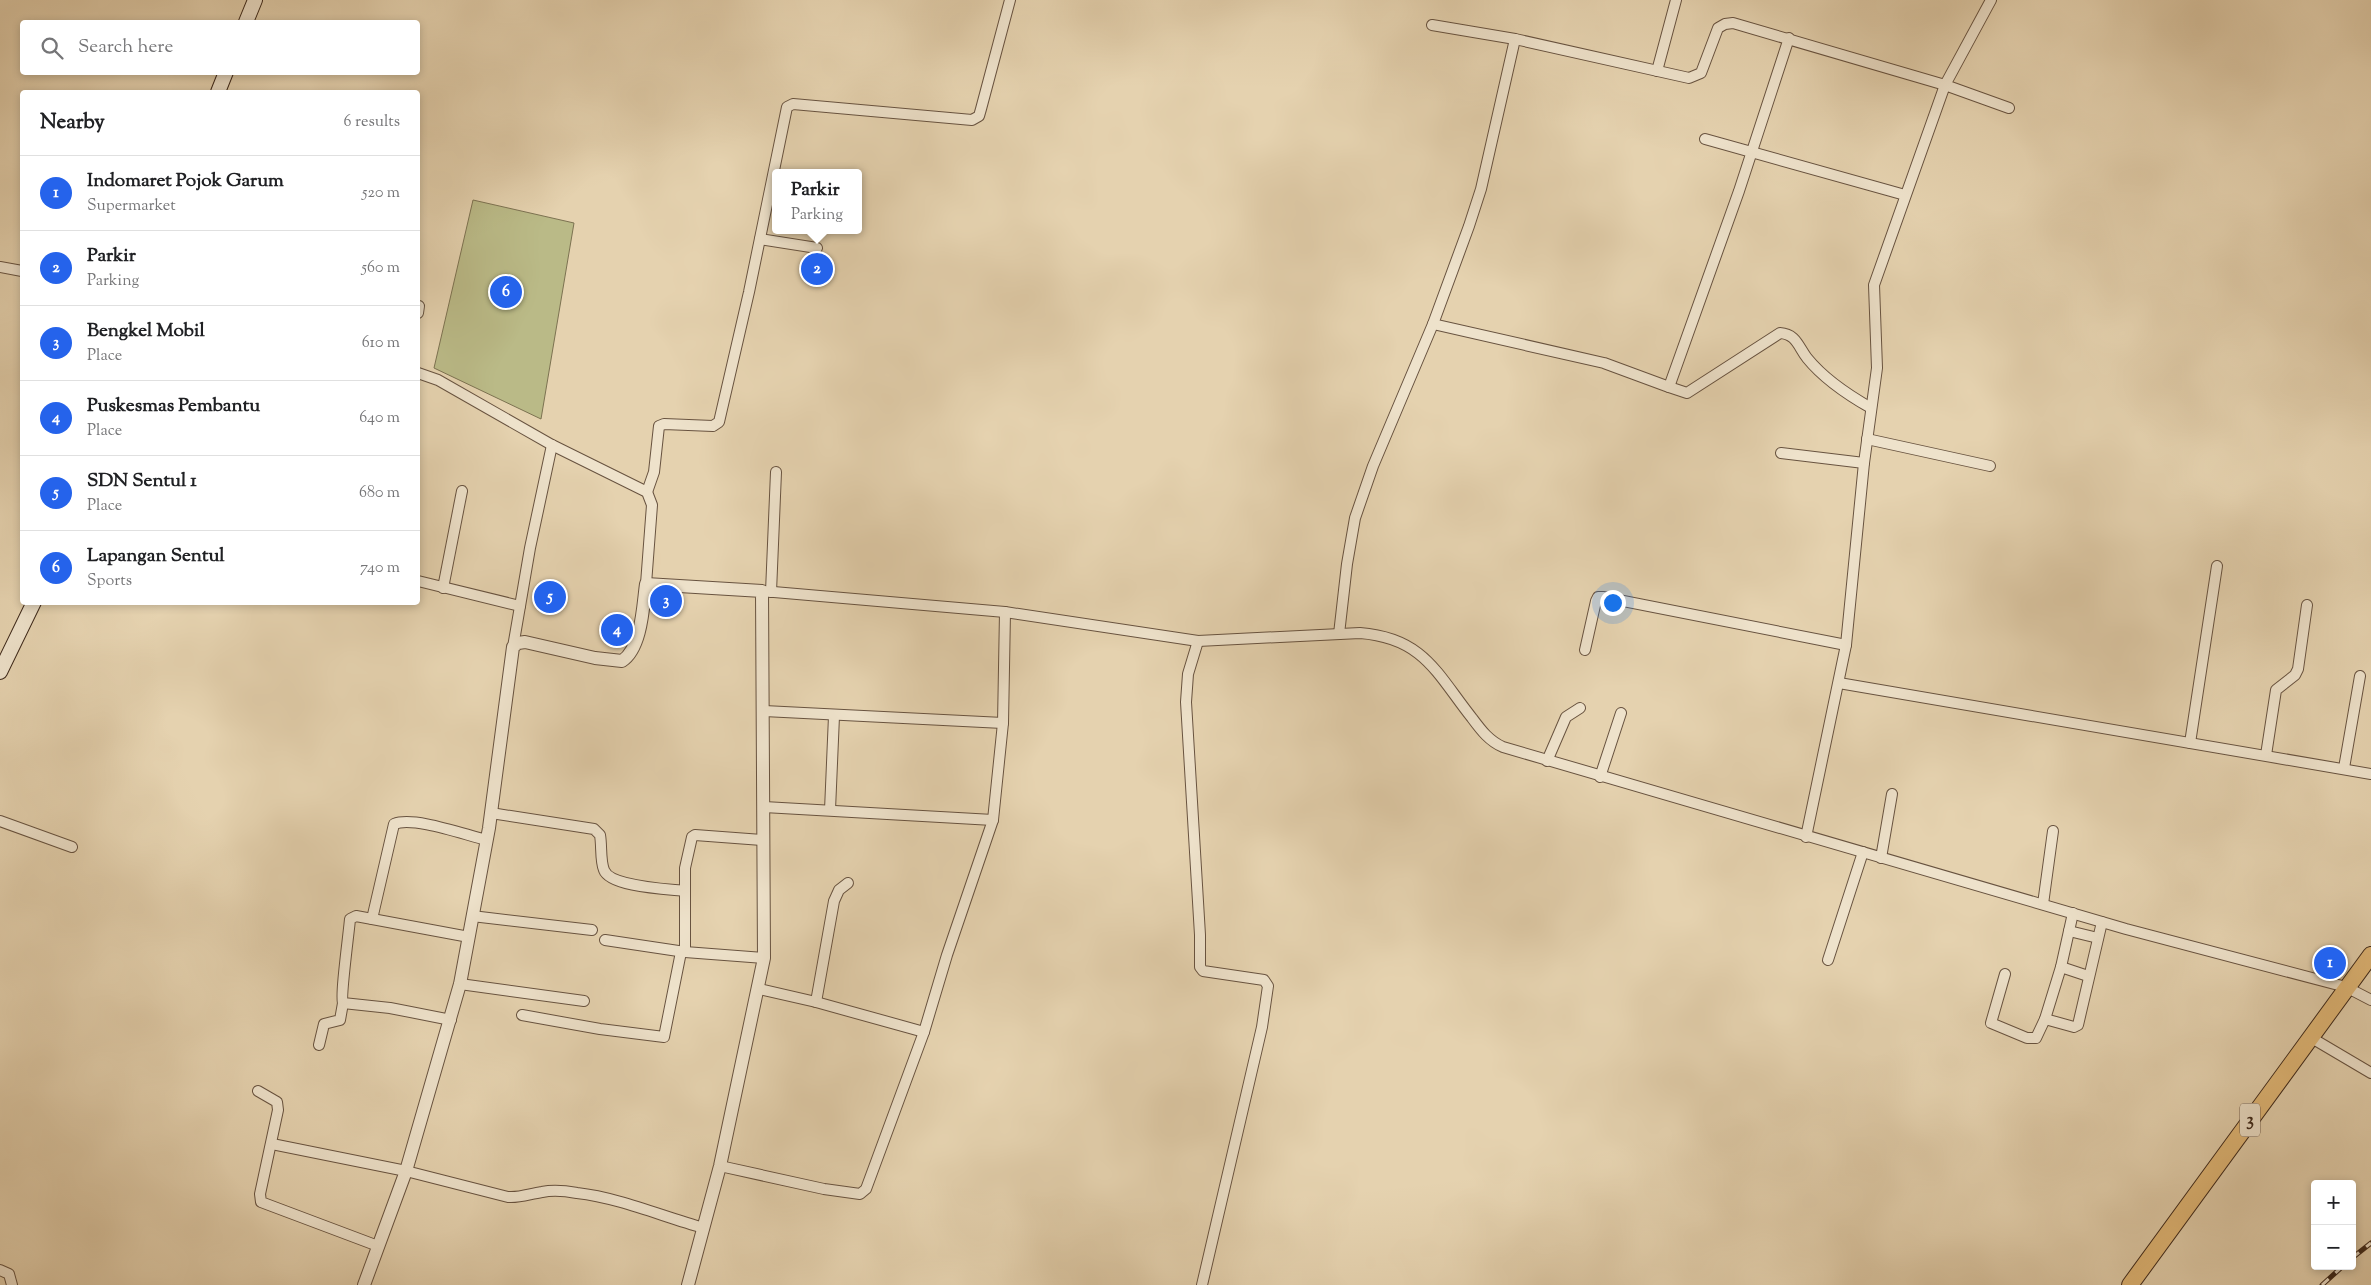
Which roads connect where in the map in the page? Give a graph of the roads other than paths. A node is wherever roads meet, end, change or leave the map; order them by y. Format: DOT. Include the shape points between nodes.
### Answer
graph roads {
  1 [pos="254,0"];
  2 [pos="1010,0"];
  3 [pos="1676,0"];
  4 [pos="1991,0"];
  5 [pos="247,20"];
  6 [pos="1432,25"];
  7 [pos="1789,38"];
  8 [pos="1515,39"];
  9 [pos="1657,71"];
  10 [pos="225,75"];
  11 [pos="1946,85"];
  12 [pos="219,90"];
  13 [pos="2008,108"];
  14 [pos="1706,139"];
  15 [pos="1752,152"];
  16 [pos="774,169"];
  17 [pos="772,180"];
  18 [pos="1905,195"];
  19 [pos="760,239"];
  20 [pos="817,248"];
  21 [pos="0,268"];
  22 [pos="20,271"];
  23 [pos="1433,324"];
  24 [pos="420,374"];
  25 [pos="1669,387"];
  26 [pos="1872,408"];
  27 [pos="1867,439"];
  28 [pos="552,445"];
  29 [pos="1781,453"];
  30 [pos="1864,463"];
  31 [pos="1990,466"];
  32 [pos="776,472"];
  33 [pos="462,491"];
  34 [pos="647,492"];
  35 [pos="2217,566"];
  36 [pos="420,582"];
  37 [pos="646,584"];
  38 [pos="444,588"];
  39 [pos="766,592"];
  40 [pos="33,605"];
  41 [pos="2307,605"];
  42 [pos="520,606"];
  43 [pos="1005,612"];
  44 [pos="1339,634"];
  45 [pos="1198,641"];
  46 [pos="1846,644"];
  47 [pos="513,647"];
  48 [pos="1585,650"];
  49 [pos="0,672"];
  50 [pos="2360,676"];
  51 [pos="1839,684"];
  52 [pos="1580,708"];
  53 [pos="764,711"];
  54 [pos="1621,713"];
  55 [pos="834,716"];
  56 [pos="1003,723"];
  57 [pos="2190,743"];
  58 [pos="2266,755"];
  59 [pos="1547,761"];
  60 [pos="2344,768"];
  61 [pos="2371,774"];
  62 [pos="1600,777"];
  63 [pos="1892,794"];
  64 [pos="764,807"];
  65 [pos="830,810"];
  66 [pos="491,814"];
  67 [pos="0,820"];
  68 [pos="993,820"];
  69 [pos="2052,831"];
  70 [pos="1806,837"];
  71 [pos="487,840"];
  72 [pos="762,840"];
  73 [pos="72,847"];
  74 [pos="1862,852"];
  75 [pos="1881,858"];
  76 [pos="848,883"];
  77 [pos="684,891"];
  78 [pos="2043,904"];
  79 [pos="2073,914"];
  80 [pos="472,916"];
  81 [pos="372,919"];
  82 [pos="2102,922"];
  83 [pos="592,930"];
  84 [pos="2069,931"];
  85 [pos="469,937"];
  86 [pos="2098,938"];
  87 [pos="605,940"];
  88 [pos="683,952"];
  89 [pos="2371,955"];
  90 [pos="764,958"];
  91 [pos="1828,960"];
  92 [pos="2061,967"];
  93 [pos="2005,974"];
  94 [pos="2088,976"];
  95 [pos="460,984"];
  96 [pos="2346,987"];
  97 [pos="759,989"];
  98 [pos="2371,1000"];
  99 [pos="584,1001"];
  100 [pos="816,1002"];
  101 [pos="344,1003"];
  102 [pos="522,1015"];
  103 [pos="2045,1019"];
  104 [pos="450,1020"];
  105 [pos="924,1032"];
  106 [pos="2310,1037"];
  107 [pos="319,1045"];
  108 [pos="2371,1073"];
  109 [pos="258,1091"];
  110 [pos="272,1144"];
  111 [pos="720,1166"];
  112 [pos="406,1171"];
  113 [pos="704,1228"];
  114 [pos="378,1246"];
  115 [pos="0,1270"];
  116 [pos="12,1285"];
  117 [pos="364,1285"];
  118 [pos="688,1285"];
  119 [pos="1202,1285"];
  120 [pos="2130,1285"];
  1 -- 5 [label="main road"];
  2 -- 16 [label="street" via="979,116 972,120 792,104 787,107"];
  3 -- 9 [label="street"];
  4 -- 11 [label="street"];
  6 -- 8 [label="street"];
  7 -- 9 [label="street" via="1739,24 1725,24 1718,28 1700,74 1690,78"];
  7 -- 11 [label="street"];
  7 -- 15 [label="street"];
  8 -- 9 [label="street"];
  8 -- 23 [label="street" via="1480,189"];
  10 -- 12 [label="main road"];
  11 -- 13 [label="street"];
  11 -- 18 [label="street"];
  14 -- 15 [label="street"];
  15 -- 18 [label="street"];
  15 -- 25 [label="street"];
  17 -- 19 [label="street"];
  18 -- 26 [label="street" via="1874,285 1877,357"];
  19 -- 20 [label="street"];
  19 -- 34 [label="street" via="719,422 713,426 659,426 654,472"];
  21 -- 22 [label="street"];
  23 -- 25 [label="street" via="1604,363"];
  23 -- 44 [label="street" via="1373,466 1355,518"];
  24 -- 28 [label="street" via="438,380"];
  25 -- 26 [label="street" via="1687,393 1780,332 1794,338 1807,358 1840,389"];
  26 -- 27 [label="street"];
  27 -- 30 [label="street"];
  27 -- 31 [label="street"];
  28 -- 34 [label="street"];
  28 -- 42 [label="street"];
  29 -- 30 [label="street"];
  30 -- 46 [label="street"];
  32 -- 39 [label="street"];
  33 -- 38 [label="street"];
  34 -- 37 [label="street" via="652,505"];
  35 -- 57 [label="street"];
  36 -- 38 [label="street"];
  37 -- 39 [label="street"];
  37 -- 47 [label="street" via="635,645 622,661 525,642"];
  38 -- 42 [label="street"];
  39 -- 43 [label="street"];
  39 -- 53 [label="street"];
  40 -- 49 [label="main road"];
  41 -- 58 [label="street" via="2298,669 2276,690"];
  42 -- 47 [label="street"];
  43 -- 45 [label="street"];
  43 -- 56 [label="street"];
  44 -- 45 [label="street"];
  44 -- 59 [label="street" via="1382,634 1403,643 1437,670 1464,709 1494,743"];
  45 -- 119 [label="street" via="1188,674 1186,702 1200,967 1203,971 1264,980 1268,986 1262,1027"];
  46 -- 48 [label="street" via="1603,597 1596,601"];
  46 -- 51 [label="street"];
  47 -- 66 [label="street"];
  50 -- 60 [label="street"];
  51 -- 57 [label="street"];
  51 -- 70 [label="street"];
  52 -- 59 [label="street" via="1566,717"];
  53 -- 55 [label="street"];
  53 -- 64 [label="street"];
  54 -- 62 [label="street"];
  55 -- 56 [label="street"];
  55 -- 65 [label="street"];
  56 -- 68 [label="street"];
  57 -- 58 [label="street"];
  58 -- 60 [label="street"];
  59 -- 62 [label="street"];
  60 -- 61 [label="street"];
  62 -- 70 [label="street"];
  63 -- 75 [label="street"];
  64 -- 65 [label="street"];
  64 -- 72 [label="street"];
  65 -- 68 [label="street"];
  66 -- 71 [label="street"];
  66 -- 77 [label="street" via="594,829 600,835 603,869 612,878 622,883"];
  67 -- 73 [label="street"];
  68 -- 105 [label="street"];
  69 -- 78 [label="street"];
  70 -- 74 [label="street"];
  71 -- 80 [label="street"];
  71 -- 81 [label="street" via="416,823 394,824"];
  72 -- 77 [label="street" via="695,835 685,868"];
  72 -- 90 [label="street"];
  74 -- 75 [label="street"];
  74 -- 91 [label="street"];
  75 -- 78 [label="street"];
  76 -- 100 [label="street" via="839,890 834,901"];
  77 -- 88 [label="street"];
  78 -- 79 [label="street"];
  79 -- 82 [label="street"];
  79 -- 84 [label="street"];
  80 -- 83 [label="street"];
  80 -- 85 [label="street"];
  81 -- 85 [label="street"];
  81 -- 101 [label="street" via="356,916 350,919 341,995"];
  82 -- 86 [label="street"];
  82 -- 96 [label="street"];
  84 -- 86 [label="street"];
  84 -- 92 [label="street"];
  85 -- 95 [label="street"];
  86 -- 94 [label="street"];
  87 -- 88 [label="street"];
  88 -- 90 [label="street"];
  88 -- 102 [label="street" via="664,1038"];
  89 -- 96 [label="highway, 3"];
  90 -- 97 [label="street"];
  92 -- 94 [label="street"];
  92 -- 103 [label="street"];
  93 -- 103 [label="street" via="1991,1020 1993,1025 2033,1039 2038,1036"];
  94 -- 103 [label="street" via="2077,1026"];
  95 -- 99 [label="street"];
  95 -- 104 [label="street"];
  96 -- 98 [label="street"];
  96 -- 106 [label="highway, 3"];
  97 -- 100 [label="street"];
  97 -- 111 [label="street"];
  100 -- 105 [label="street"];
  101 -- 104 [label="street"];
  101 -- 107 [label="street" via="340,1020 324,1024"];
  104 -- 112 [label="street"];
  105 -- 111 [label="street" via="863,1193 824,1189"];
  106 -- 108 [label="street"];
  106 -- 120 [label="highway, 3"];
  109 -- 110 [label="street" via="273,1099 278,1106"];
  110 -- 112 [label="street"];
  110 -- 114 [label="street" via="261,1202"];
  111 -- 113 [label="street"];
  112 -- 113 [label="street" via="508,1197 548,1191 591,1194"];
  112 -- 114 [label="street"];
  113 -- 118 [label="street"];
  114 -- 117 [label="street"];
  115 -- 116 [label="street" via="9,1274"];
}
